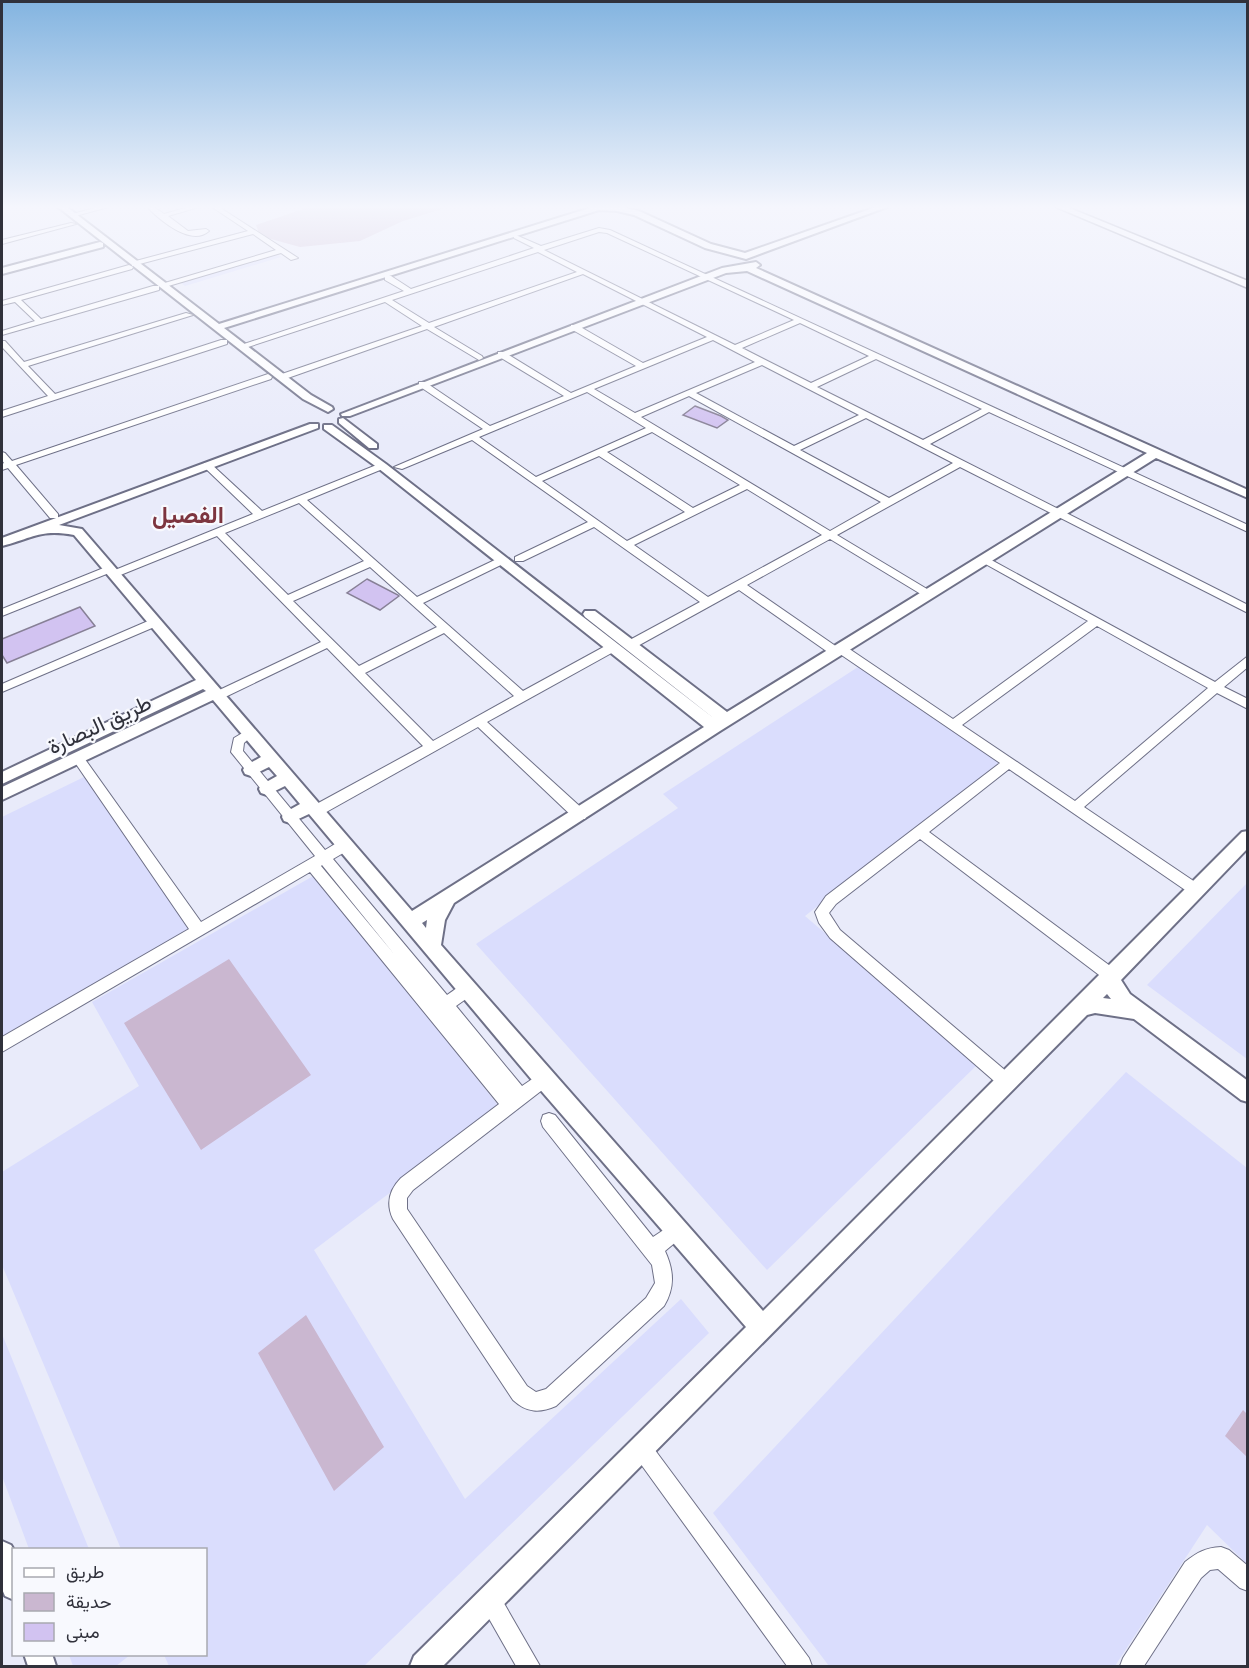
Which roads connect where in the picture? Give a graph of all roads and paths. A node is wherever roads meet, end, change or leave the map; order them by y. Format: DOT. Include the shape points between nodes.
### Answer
graph roads {
  1 [pos="66,285"];
  2 [pos="156,285"];
  3 [pos="166,285"];
  4 [pos="358,285"];
  5 [pos="365,285"];
  6 [pos="399,285"];
  7 [pos="428,285"];
  8 [pos="546,285"];
  9 [pos="609,285"];
  10 [pos="680,285"];
  11 [pos="723,285"];
  12 [pos="796,285"];
  13 [pos="798,285"];
  14 [pos="159,287"];
  15 [pos="409,291"];
  16 [pos="16,299"];
  17 [pos="385,299"];
  18 [pos="640,300"];
  19 [pos="2,303"];
  20 [pos="189,315"];
  21 [pos="260,316"];
  22 [pos="799,321"];
  23 [pos="40,322"];
  24 [pos="429,326"];
  25 [pos="574,327"];
  26 [pos="220,329"];
  27 [pos="2,333"];
  28 [pos="713,338"];
  29 [pos="224,342"];
  30 [pos="2,343"];
  31 [pos="242,346"];
  32 [pos="735,348"];
  33 [pos="501,354"];
  34 [pos="875,356"];
  35 [pos="479,358"];
  36 [pos="761,362"];
  37 [pos="23,365"];
  38 [pos="643,366"];
  39 [pos="268,377"];
  40 [pos="282,377"];
  41 [pos="422,384"];
  42 [pos="1003,384"];
  43 [pos="810,387"];
  44 [pos="588,389"];
  45 [pos="690,393"];
  46 [pos="1043,394"];
  47 [pos="570,396"];
  48 [pos="53,398"];
  49 [pos="304,407"];
  50 [pos="328,409"];
  51 [pos="988,409"];
  52 [pos="1063,412"];
  53 [pos="2,414"];
  54 [pos="343,415"];
  55 [pos="866,415"];
  56 [pos="634,417"];
  57 [pos="1107,423"];
  58 [pos="311,424"];
  59 [pos="328,427"];
  60 [pos="653,428"];
  61 [pos="489,429"];
  62 [pos="472,436"];
  63 [pos="922,444"];
  64 [pos="793,450"];
  65 [pos="600,452"];
  66 [pos="1154,454"];
  67 [pos="2,455"];
  68 [pos="960,463"];
  69 [pos="207,465"];
  70 [pos="6,466"];
  71 [pos="382,466"];
  72 [pos="399,466"];
  73 [pos="1124,472"];
  74 [pos="535,481"];
  75 [pos="748,485"];
  76 [pos="1248,486"];
  77 [pos="1248,495"];
  78 [pos="301,499"];
  79 [pos="888,502"];
  80 [pos="103,504"];
  81 [pos="692,512"];
  82 [pos="1058,513"];
  83 [pos="260,515"];
  84 [pos="54,516"];
  85 [pos="594,523"];
  86 [pos="1248,529"];
  87 [pos="33,530"];
  88 [pos="78,532"];
  89 [pos="219,532"];
  90 [pos="830,534"];
  91 [pos="2,536"];
  92 [pos="2,542"];
  93 [pos="626,545"];
  94 [pos="984,559"];
  95 [pos="503,560"];
  96 [pos="519,560"];
  97 [pos="372,562"];
  98 [pos="112,572"];
  99 [pos="739,585"];
  100 [pos="928,594"];
  101 [pos="286,600"];
  102 [pos="416,602"];
  103 [pos="707,602"];
  104 [pos="4,608"];
  105 [pos="1248,610"];
  106 [pos="1096,621"];
  107 [pos="155,622"];
  108 [pos="445,628"];
  109 [pos="329,643"];
  110 [pos="630,645"];
  111 [pos="613,647"];
  112 [pos="839,650"];
  113 [pos="1248,660"];
  114 [pos="190,664"];
  115 [pos="357,672"];
  116 [pos="2,675"];
  117 [pos="5,687"];
  118 [pos="1215,687"];
  119 [pos="216,695"];
  120 [pos="522,698"];
  121 [pos="181,701"];
  122 [pos="1248,705"];
  123 [pos="701,708"];
  124 [pos="747,708"];
  125 [pos="479,721"];
  126 [pos="721,724"];
  127 [pos="954,724"];
  128 [pos="249,733"];
  129 [pos="694,741"];
  130 [pos="432,747"];
  131 [pos="78,758"];
  132 [pos="271,759"];
  133 [pos="1010,762"];
  134 [pos="251,770"];
  135 [pos="2,778"];
  136 [pos="287,778"];
  137 [pos="267,789"];
  138 [pos="2,794"];
  139 [pos="314,808"];
  140 [pos="1075,808"];
  141 [pos="580,815"];
  142 [pos="290,817"];
  143 [pos="920,832"];
  144 [pos="1248,837"];
  145 [pos="345,845"];
  146 [pos="317,861"];
  147 [pos="1196,890"];
  148 [pos="390,897"];
  149 [pos="448,898"];
  150 [pos="410,922"];
  151 [pos="198,931"];
  152 [pos="432,948"];
  153 [pos="1112,977"];
  154 [pos="468,989"];
  155 [pos="1080,1008"];
  156 [pos="440,1009"];
  157 [pos="1139,1012"];
  158 [pos="2,1045"];
  159 [pos="544,1079"];
  160 [pos="1007,1082"];
  161 [pos="1248,1093"];
  162 [pos="515,1101"];
  163 [pos="549,1121"];
  164 [pos="677,1230"];
  165 [pos="652,1250"];
  166 [pos="762,1328"];
  167 [pos="642,1449"];
  168 [pos="2,1554"];
  169 [pos="1248,1580"];
  170 [pos="12,1582"];
  171 [pos="490,1601"];
  172 [pos="424,1666"];
  173 [pos="529,1666"];
  174 [pos="801,1666"];
  175 [pos="1131,1666"];
  1 -- 16 [label="street"];
  2 -- 14 [label="street"];
  3 -- 14 [label="street"];
  4 -- 21 [label="street"];
  5 -- 21 [label="street"];
  6 -- 15 [label="street"];
  7 -- 15 [label="street"];
  8 -- 24 [label="street"];
  9 -- 18 [label="street"];
  10 -- 18 [label="street"];
  11 -- 22 [label="street"];
  12 -- 42 [label="street"];
  13 -- 46 [label="street"];
  14 -- 20 [label="street"];
  14 -- 23 [label="street"];
  14 -- 26 [label="street"];
  15 -- 17 [label="street"];
  16 -- 19 [label="street"];
  16 -- 23 [label="street"];
  17 -- 24 [label="street"];
  17 -- 31 [label="street"];
  18 -- 25 [label="street"];
  18 -- 28 [label="street"];
  18 -- 35 [label="street"];
  20 -- 29 [label="street"];
  20 -- 37 [label="street"];
  21 -- 26 [label="street"];
  22 -- 32 [label="street"];
  22 -- 34 [label="street"];
  23 -- 27 [label="street"];
  24 -- 35 [label="street"];
  24 -- 40 [label="street"];
  25 -- 33 [label="street"];
  25 -- 38 [label="street"];
  26 -- 31 [label="street"];
  28 -- 32 [label="street"];
  28 -- 38 [label="street"];
  29 -- 39 [label="street"];
  29 -- 48 [label="street"];
  30 -- 37 [label="street"];
  31 -- 40 [label="street"];
  32 -- 36 [label="street"];
  33 -- 41 [label="street"];
  33 -- 47 [label="street"];
  34 -- 43 [label="street"];
  34 -- 51 [label="street"];
  35 -- 54 [label="street"];
  36 -- 43 [label="street"];
  36 -- 45 [label="street"];
  37 -- 48 [label="street"];
  38 -- 44 [label="street"];
  39 -- 49 [label="street"];
  39 -- 70 [label="street"];
  40 -- 50 [label="street"];
  41 -- 54 [label="street"];
  41 -- 61 [label="street"];
  42 -- 46 [label="street" via="1037,398 1045,398"];
  42 -- 52 [label="street"];
  43 -- 55 [label="street"];
  44 -- 47 [label="street"];
  44 -- 56 [label="street"];
  45 -- 56 [label="street"];
  45 -- 64 [label="street"];
  46 -- 57 [label="street"];
  47 -- 61 [label="street"];
  48 -- 53 [label="street"];
  50 -- 54 [label="street"];
  50 -- 58 [label="street" via="312,414"];
  51 -- 63 [label="street"];
  51 -- 73 [label="street"];
  52 -- 57 [label="street" via="1069,409"];
  52 -- 66 [label="street"];
  54 -- 59 [label="street"];
  54 -- 72 [label="street"];
  55 -- 63 [label="street"];
  55 -- 64 [label="street"];
  56 -- 60 [label="street"];
  57 -- 76 [label="street"];
  58 -- 59 [label="street"];
  58 -- 69 [label="street"];
  58 -- 84 [label="street"];
  59 -- 71 [label="street"];
  60 -- 65 [label="street"];
  60 -- 75 [label="street"];
  61 -- 62 [label="street"];
  62 -- 72 [label="street"];
  62 -- 74 [label="street"];
  63 -- 68 [label="street"];
  64 -- 79 [label="street"];
  65 -- 74 [label="street"];
  65 -- 81 [label="street"];
  66 -- 73 [label="street"];
  66 -- 77 [label="street"];
  67 -- 70 [label="street"];
  68 -- 79 [label="street"];
  68 -- 82 [label="street"];
  69 -- 80 [label="street"];
  69 -- 83 [label="street"];
  70 -- 84 [label="street"];
  71 -- 78 [label="street"];
  71 -- 95 [label="street"];
  72 -- 96 [label="street"];
  73 -- 82 [label="street"];
  73 -- 86 [label="street"];
  74 -- 85 [label="street"];
  75 -- 81 [label="street"];
  75 -- 90 [label="street"];
  78 -- 83 [label="street"];
  78 -- 97 [label="street"];
  79 -- 90 [label="street"];
  80 -- 87 [label="street"];
  80 -- 88 [label="street" via="81,521"];
  81 -- 93 [label="street"];
  82 -- 94 [label="street"];
  82 -- 105 [label="street"];
  83 -- 89 [label="street"];
  84 -- 91 [label="street"];
  85 -- 93 [label="street"];
  85 -- 96 [label="street"];
  87 -- 88 [label="street" via="62,528"];
  87 -- 92 [label="street"];
  88 -- 98 [label="street"];
  89 -- 98 [label="street"];
  89 -- 101 [label="street"];
  90 -- 99 [label="street"];
  90 -- 100 [label="street"];
  93 -- 103 [label="street"];
  94 -- 100 [label="street"];
  94 -- 106 [label="street"];
  95 -- 102 [label="street"];
  95 -- 111 [label="street"];
  96 -- 110 [label="street"];
  97 -- 101 [label="street"];
  97 -- 102 [label="street"];
  98 -- 104 [label="street"];
  98 -- 107 [label="street"];
  99 -- 103 [label="street"];
  99 -- 112 [label="street"];
  100 -- 112 [label="street"];
  101 -- 109 [label="street"];
  102 -- 108 [label="street"];
  103 -- 110 [label="street"];
  106 -- 118 [label="street"];
  106 -- 127 [label="street"];
  107 -- 114 [label="street"];
  107 -- 117 [label="street"];
  108 -- 115 [label="street"];
  108 -- 120 [label="street"];
  109 -- 115 [label="street"];
  109 -- 119 [label="street"];
  110 -- 123 [label="street"];
  111 -- 120 [label="street"];
  111 -- 123 [label="street"];
  112 -- 124 [label="street"];
  112 -- 127 [label="street"];
  113 -- 118 [label="street"];
  114 -- 119 [label="street"];
  114 -- 121 [label="street"];
  115 -- 130 [label="street"];
  116 -- 117 [label="street"];
  118 -- 122 [label="street"];
  118 -- 140 [label="street"];
  119 -- 121 [label="street, طريق البصارة"];
  119 -- 128 [label="street"];
  120 -- 125 [label="street"];
  121 -- 131 [label="street, طريق البصارة"];
  121 -- 135 [label="street, طريق البصارة"];
  123 -- 124 [label="street"];
  123 -- 126 [label="street"];
  123 -- 129 [label="street"];
  124 -- 126 [label="street"];
  125 -- 130 [label="street"];
  125 -- 141 [label="street"];
  126 -- 129 [label="street"];
  127 -- 133 [label="street"];
  128 -- 132 [label="street"];
  128 -- 134 [label="street" via="238,741 235,749"];
  129 -- 141 [label="street"];
  130 -- 139 [label="street"];
  131 -- 138 [label="street, طريق البصارة"];
  131 -- 151 [label="street"];
  132 -- 134 [label="street"];
  132 -- 136 [label="street"];
  133 -- 140 [label="street"];
  133 -- 143 [label="street"];
  134 -- 137 [label="street"];
  136 -- 137 [label="street"];
  136 -- 139 [label="street"];
  137 -- 142 [label="street"];
  139 -- 142 [label="street"];
  139 -- 145 [label="street"];
  140 -- 147 [label="street"];
  141 -- 149 [label="street"];
  142 -- 146 [label="street"];
  143 -- 153 [label="street"];
  143 -- 160 [label="street" via="831,900 823,909 824,919 835,934"];
  144 -- 147 [label="street"];
  145 -- 146 [label="street"];
  145 -- 148 [label="street"];
  146 -- 151 [label="street"];
  146 -- 156 [label="street"];
  147 -- 153 [label="street"];
  148 -- 149 [label="street" via="403,907 420,908"];
  148 -- 150 [label="street"];
  149 -- 150 [label="street"];
  149 -- 152 [label="street" via="436,919"];
  150 -- 152 [label="street"];
  151 -- 158 [label="street"];
  152 -- 154 [label="street"];
  153 -- 155 [label="street"];
  153 -- 157 [label="street" via="1117,994"];
  154 -- 156 [label="street"];
  154 -- 159 [label="street"];
  155 -- 157 [label="street" via="1101,1006"];
  155 -- 160 [label="street"];
  156 -- 162 [label="street"];
  157 -- 161 [label="street"];
  159 -- 162 [label="street"];
  159 -- 164 [label="street"];
  160 -- 166 [label="street"];
  162 -- 165 [label="street" via="407,1184 397,1202 399,1213 524,1398 548,1400 659,1297 664,1288 664,1268"];
  163 -- 165 [label="street"];
  164 -- 165 [label="street"];
  164 -- 166 [label="street"];
  166 -- 167 [label="street"];
  167 -- 171 [label="street"];
  167 -- 174 [label="street"];
  168 -- 170 [label="street"];
  169 -- 175 [label="street" via="1221,1558 1206,1559 1193,1570"];
  171 -- 172 [label="street"];
  171 -- 173 [label="street"];
}
